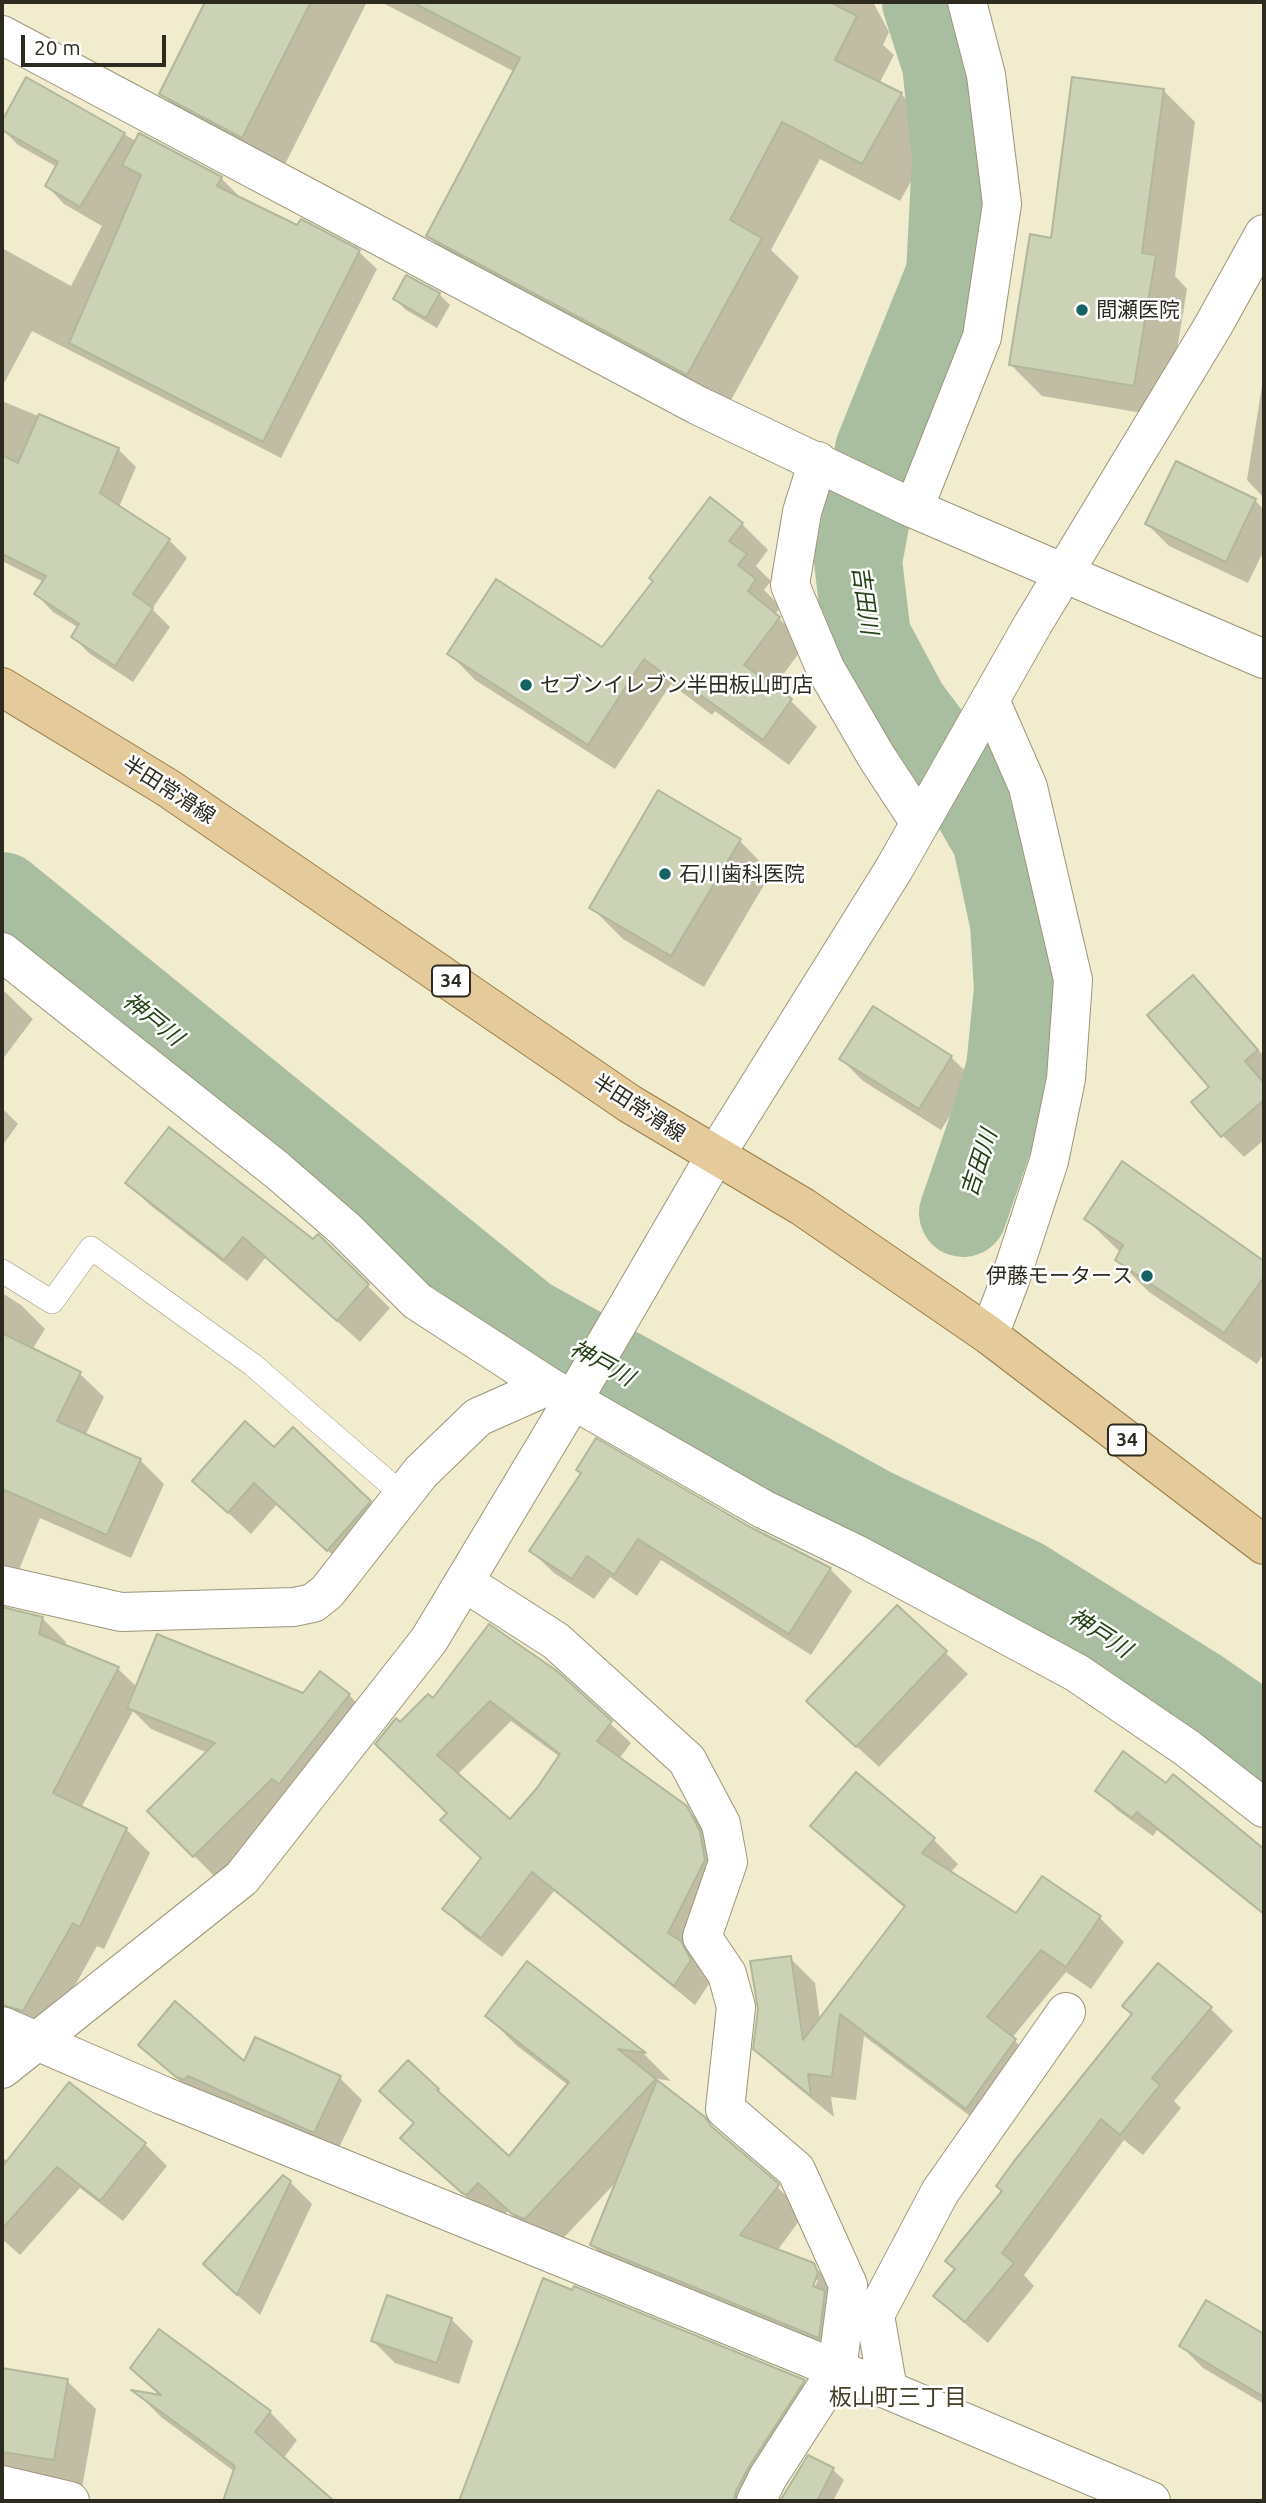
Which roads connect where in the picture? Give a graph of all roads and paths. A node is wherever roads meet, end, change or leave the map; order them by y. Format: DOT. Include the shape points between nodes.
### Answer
graph roads {
  1 [pos="967,2"];
  2 [pos="5,45"];
  3 [pos="1264,234"];
  4 [pos="825,465"];
  5 [pos="912,507"];
  6 [pos="1063,573"];
  7 [pos="1264,659"];
  8 [pos="2,687"];
  9 [pos="990,700"];
  10 [pos="920,823"];
  11 [pos="2,952"];
  12 [pos="715,1156"];
  13 [pos="2,1271"];
  14 [pos="989,1335"];
  15 [pos="567,1392"];
  16 [pos="404,1496"];
  17 [pos="1264,1545"];
  18 [pos="464,1582"];
  19 [pos="2,1585"];
  20 [pos="1264,1808"];
  21 [pos="1066,2012"];
  22 [pos="2,2026"];
  23 [pos="36,2043"];
  24 [pos="2,2069"];
  25 [pos="838,2370"];
  26 [pos="888,2390"];
  27 [pos="2,2485"];
  28 [pos="70,2501"];
  29 [pos="756,2501"];
  30 [pos="1151,2501"];
  1 -- 5 [label="street" via="986,75 1002,204 982,338"];
  2 -- 4 [label="street" via="699,406"];
  3 -- 6 [label="street"];
  4 -- 5 [label="street"];
  4 -- 10 [label="street" via="802,512 790,585 825,668"];
  5 -- 6 [label="street"];
  6 -- 7 [label="street"];
  6 -- 9 [label="street"];
  8 -- 12 [label="main road, 半田常滑線 / 34" via="168,788 630,1104"];
  9 -- 10 [label="street"];
  9 -- 14 [label="street" via="1028,787 1073,980 1066,1079 1049,1161"];
  10 -- 12 [label="street"];
  11 -- 15 [label="street" via="277,1170 417,1301"];
  12 -- 14 [label="main road, 半田常滑線 / 34" via="803,1207"];
  12 -- 15 [label="street" via="623,1314"];
  13 -- 16 [label="lane" via="52,1302 91,1248 253,1365"];
  14 -- 17 [label="main road, 半田常滑線 / 34"];
  15 -- 16 [label="street" via="478,1417 421,1472"];
  15 -- 18 [label="street"];
  15 -- 20 [label="street" via="763,1509 1077,1673 1187,1748"];
  16 -- 19 [label="street" via="327,1592 313,1603 121,1612"];
  18 -- 23 [label="street" via="429,1640 242,1878"];
  18 -- 25 [label="street" via="556,1641 687,1760 721,1824 728,1862 702,1937 727,1974 736,2007 725,2109 796,2171 848,2285"];
  21 -- 26 [label="street" via="940,2192 875,2315"];
  22 -- 23 [label="street"];
  23 -- 24 [label="street"];
  23 -- 25 [label="street"];
  25 -- 26 [label="street"];
  25 -- 29 [label="street"];
  26 -- 30 [label="street"];
  27 -- 28 [label="street"];
}
